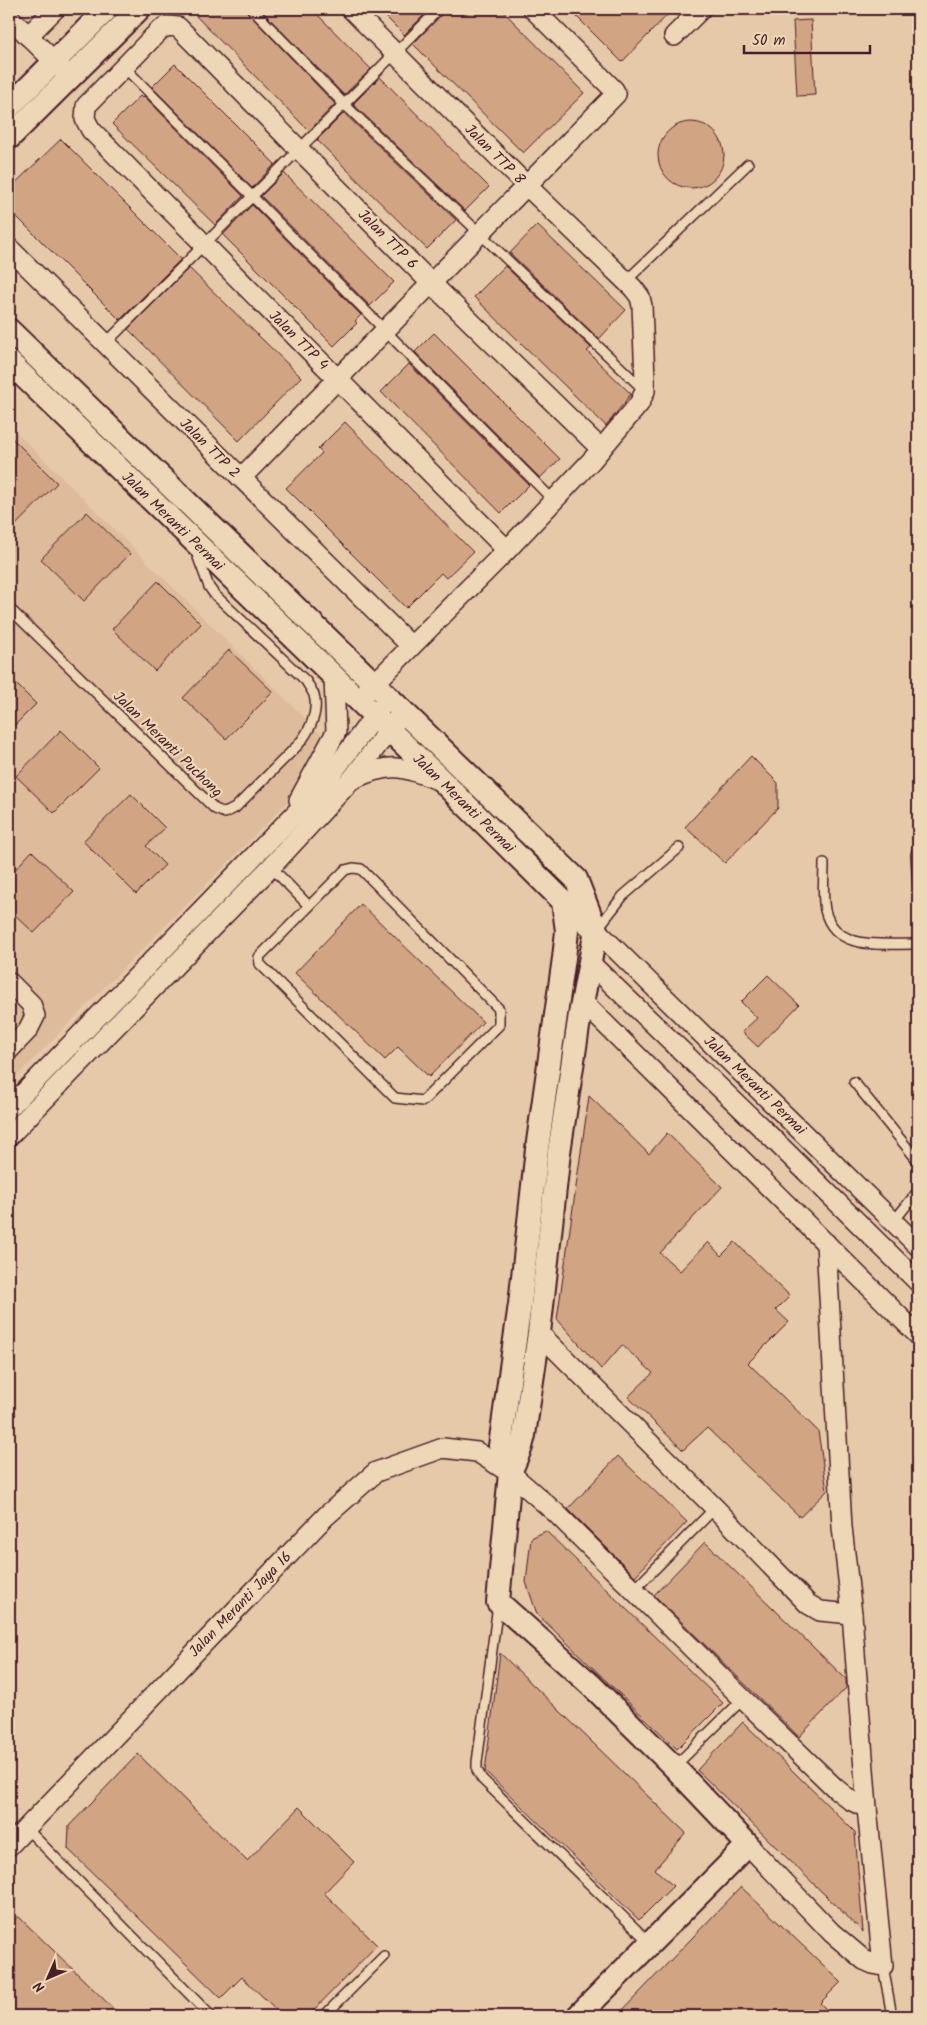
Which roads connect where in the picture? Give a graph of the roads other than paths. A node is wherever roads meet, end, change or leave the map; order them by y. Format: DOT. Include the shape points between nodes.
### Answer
graph roads {
  1 [pos="55,9"];
  2 [pos="107,9"];
  3 [pos="138,9"];
  4 [pos="252,9"];
  5 [pos="351,9"];
  6 [pos="439,9"];
  7 [pos="533,9"];
  8 [pos="701,9"];
  9 [pos="9,17"];
  10 [pos="28,36"];
  11 [pos="674,36"];
  12 [pos="395,53"];
  13 [pos="124,67"];
  14 [pos="62,70"];
  15 [pos="344,104"];
  16 [pos="9,107"];
  17 [pos="9,138"];
  18 [pos="299,150"];
  19 [pos="748,164"];
  20 [pos="526,185"];
  21 [pos="252,196"];
  22 [pos="480,232"];
  23 [pos="204,244"];
  24 [pos="9,248"];
  25 [pos="626,281"];
  26 [pos="431,283"];
  27 [pos="9,330"];
  28 [pos="384,331"];
  29 [pos="105,344"];
  30 [pos="9,362"];
  31 [pos="338,379"];
  32 [pos="645,391"];
  33 [pos="601,449"];
  34 [pos="241,478"];
  35 [pos="554,502"];
  36 [pos="191,538"];
  37 [pos="507,550"];
  38 [pos="9,608"];
  39 [pos="411,646"];
  40 [pos="334,677"];
  41 [pos="388,697"];
  42 [pos="358,700"];
  43 [pos="382,723"];
  44 [pos="352,779"];
  45 [pos="442,781"];
  46 [pos="284,824"];
  47 [pos="679,848"];
  48 [pos="918,848"];
  49 [pos="824,863"];
  50 [pos="271,867"];
  51 [pos="918,883"];
  52 [pos="563,901"];
  53 [pos="309,906"];
  54 [pos="596,930"];
  55 [pos="918,944"];
  56 [pos="590,963"];
  57 [pos="9,982"];
  58 [pos="582,1001"];
  59 [pos="9,1050"];
  60 [pos="854,1082"];
  61 [pos="9,1108"];
  62 [pos="9,1136"];
  63 [pos="918,1161"];
  64 [pos="918,1191"];
  65 [pos="894,1221"];
  66 [pos="826,1243"];
  67 [pos="918,1246"];
  68 [pos="918,1282"];
  69 [pos="539,1333"];
  70 [pos="918,1335"];
  71 [pos="510,1473"];
  72 [pos="716,1508"];
  73 [pos="634,1590"];
  74 [pos="498,1602"];
  75 [pos="852,1614"];
  76 [pos="743,1699"];
  77 [pos="674,1767"];
  78 [pos="867,1808"];
  79 [pos="26,1828"];
  80 [pos="748,1845"];
  81 [pos="9,1846"];
  82 [pos="650,1944"];
  83 [pos="384,1956"];
  84 [pos="883,1966"];
  85 [pos="212,2016"];
  86 [pos="324,2016"];
  87 [pos="578,2016"];
  88 [pos="892,2016"];
  1 -- 10 [label="street"];
  2 -- 14 [label="street"];
  3 -- 14 [label="street"];
  4 -- 15 [label="lane"];
  5 -- 12 [label="street, Jalan TTP 8"];
  6 -- 12 [label="lane"];
  7 -- 20 [label="street" via="616,94"];
  8 -- 11 [label="street"];
  9 -- 10 [label="street"];
  10 -- 14 [label="street"];
  12 -- 15 [label="lane"];
  12 -- 20 [label="street, Jalan TTP 8"];
  13 -- 18 [label="street, Jalan TTP 6" via="159,32 168,26 178,27"];
  13 -- 21 [label="lane"];
  13 -- 23 [label="street, Jalan TTP 4" via="86,106 85,119 91,130"];
  14 -- 16 [label="street"];
  14 -- 17 [label="street"];
  15 -- 18 [label="lane"];
  15 -- 22 [label="lane"];
  18 -- 21 [label="lane"];
  18 -- 26 [label="street, Jalan TTP 6"];
  19 -- 25 [label="lane"];
  20 -- 22 [label="street"];
  20 -- 25 [label="street, Jalan TTP 8"];
  21 -- 23 [label="lane"];
  21 -- 28 [label="lane"];
  22 -- 26 [label="street"];
  22 -- 32 [label="lane"];
  23 -- 29 [label="lane"];
  23 -- 31 [label="street, Jalan TTP 4"];
  24 -- 29 [label="street, Jalan TTP 2"];
  25 -- 32 [label="street, Jalan TTP 8" via="640,297 642,306"];
  26 -- 28 [label="street"];
  26 -- 33 [label="street, Jalan TTP 6"];
  27 -- 41 [label="street"];
  28 -- 31 [label="street"];
  28 -- 35 [label="lane"];
  29 -- 34 [label="street, Jalan TTP 2"];
  30 -- 36 [label="street, Jalan Meranti Permai"];
  31 -- 34 [label="street"];
  31 -- 37 [label="street, Jalan TTP 4"];
  32 -- 33 [label="street" via="639,404"];
  33 -- 35 [label="street"];
  34 -- 39 [label="street, Jalan TTP 2"];
  35 -- 37 [label="street"];
  36 -- 38 [label="lane, Jalan Meranti Puchong" via="214,594 306,680 314,696 314,711 306,735 235,808 225,813 215,809"];
  36 -- 40 [label="street, Jalan Meranti Permai"];
  37 -- 39 [label="street"];
  39 -- 41 [label="street"];
  40 -- 42 [label="street, Jalan Meranti Permai"];
  40 -- 46 [label="street" via="336,732"];
  41 -- 42 [label="street"];
  41 -- 43 [label="street"];
  41 -- 54 [label="street" via="576,879"];
  42 -- 43 [label="street, Jalan Meranti Permai"];
  43 -- 44 [label="street"];
  43 -- 45 [label="street, Jalan Meranti Permai"];
  43 -- 46 [label="street"];
  44 -- 45 [label="street" via="387,767 405,768"];
  44 -- 50 [label="street"];
  45 -- 52 [label="street, Jalan Meranti Permai"];
  46 -- 61 [label="street"];
  47 -- 54 [label="lane" via="623,896"];
  48 -- 51 [label="lane"];
  49 -- 55 [label="lane" via="825,909 841,936 851,942"];
  50 -- 53 [label="lane"];
  50 -- 62 [label="street"];
  52 -- 54 [label="street, Jalan Meranti Permai"];
  52 -- 71 [label="street" via="567,931 564,958 500,1446"];
  53 -- 53 [label="lane" via="259,957 260,964 395,1098 423,1100 499,1026 499,1009 361,869 345,870"];
  54 -- 56 [label="street"];
  54 -- 65 [label="street, Jalan Meranti Permai"];
  56 -- 58 [label="street"];
  56 -- 68 [label="street, Jalan Meranti Permai"];
  57 -- 59 [label="street" via="31,1004 35,1016 28,1030"];
  58 -- 66 [label="street"];
  58 -- 69 [label="street" via="559,1152"];
  60 -- 63 [label="lane"];
  64 -- 65 [label="lane"];
  65 -- 67 [label="street, Jalan Meranti Permai"];
  66 -- 70 [label="street"];
  66 -- 75 [label="street" via="842,1527"];
  69 -- 71 [label="street" via="524,1435"];
  69 -- 72 [label="street"];
  71 -- 73 [label="street, Jalan Meranti Jaya 16"];
  71 -- 74 [label="street"];
  71 -- 79 [label="street, Jalan Meranti Jaya 16" via="477,1452 443,1448 376,1472 326,1516"];
  72 -- 73 [label="lane"];
  72 -- 75 [label="street" via="808,1604 820,1611"];
  73 -- 76 [label="street, Jalan Meranti Jaya 16"];
  74 -- 77 [label="street" via="592,1686"];
  74 -- 82 [label="lane" via="477,1770 482,1779"];
  75 -- 78 [label="street"];
  76 -- 77 [label="lane"];
  76 -- 78 [label="street, Jalan Meranti Jaya 16" via="835,1788"];
  77 -- 80 [label="street"];
  78 -- 84 [label="street"];
  79 -- 81 [label="street, Jalan Meranti Jaya 16"];
  79 -- 85 [label="lane"];
  80 -- 82 [label="street"];
  80 -- 84 [label="street" via="832,1933 864,1960"];
  82 -- 87 [label="street"];
  83 -- 86 [label="lane"];
  84 -- 88 [label="lane"];
}
